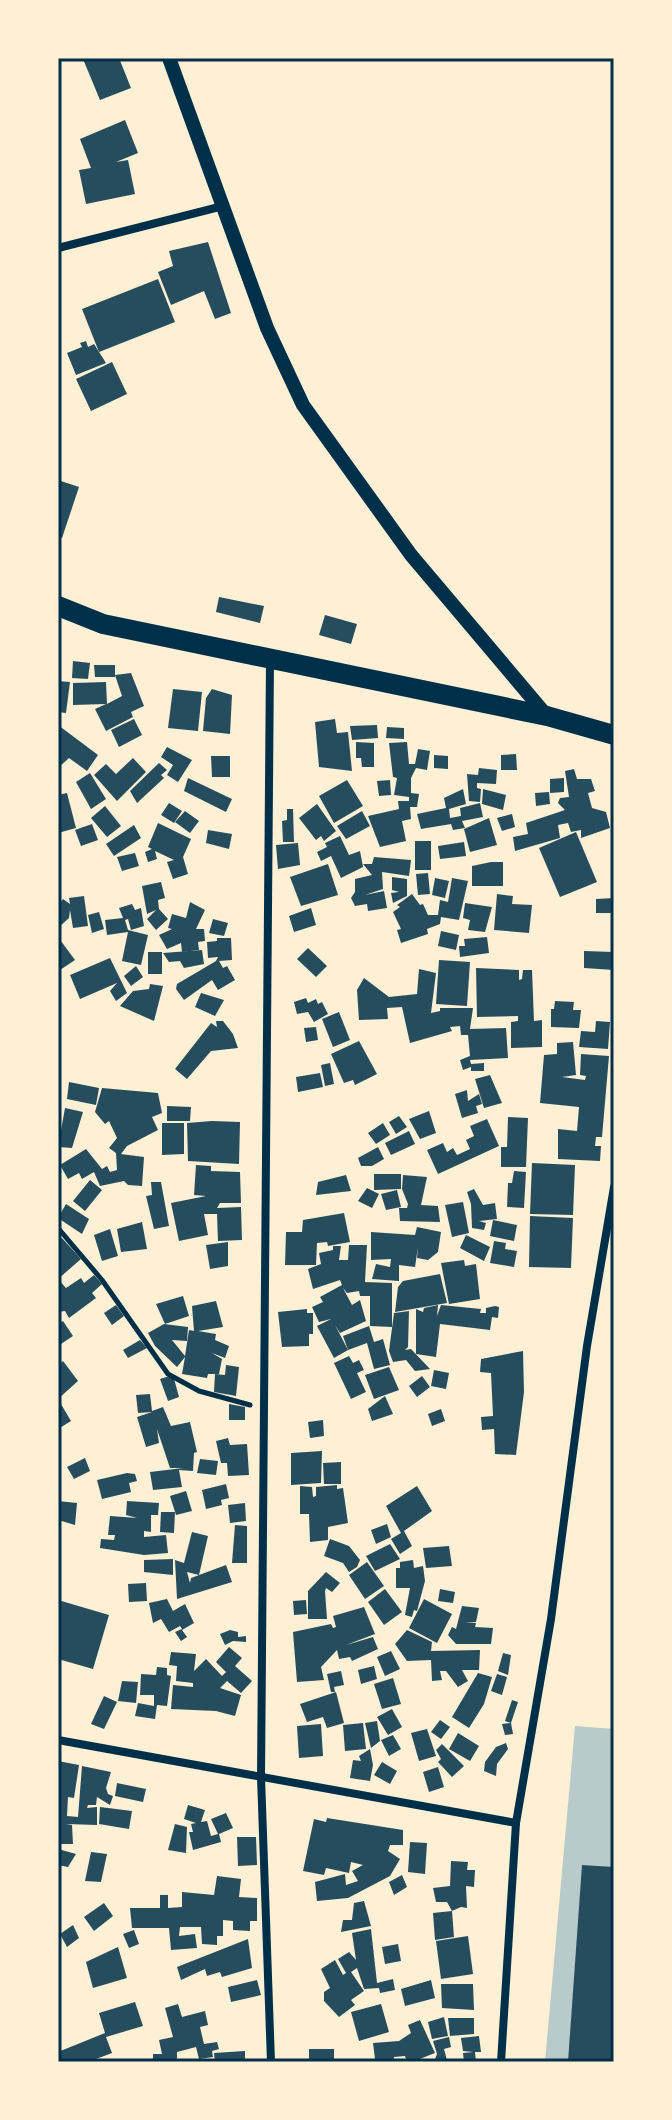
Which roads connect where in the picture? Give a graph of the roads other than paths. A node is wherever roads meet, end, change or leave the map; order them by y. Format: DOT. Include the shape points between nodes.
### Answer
graph roads {
  1 [pos="169,58"];
  2 [pos="223,206"];
  3 [pos="58,248"];
  4 [pos="58,606"];
  5 [pos="270,659"];
  6 [pos="547,716"];
  7 [pos="614,735"];
  8 [pos="614,1187"];
  9 [pos="58,1740"];
  10 [pos="261,1777"];
  11 [pos="516,1823"];
  12 [pos="271,2062"];
  13 [pos="501,2062"];
  1 -- 2 [label="street"];
  2 -- 3 [label="street"];
  2 -- 6 [label="street" via="267,328 303,405 411,555"];
  4 -- 5 [label="main road" via="103,624"];
  5 -- 6 [label="main road"];
  5 -- 10 [label="street"];
  6 -- 7 [label="main road"];
  8 -- 11 [label="street"];
  9 -- 10 [label="street"];
  10 -- 11 [label="street"];
  10 -- 12 [label="street"];
  11 -- 13 [label="street"];
}
